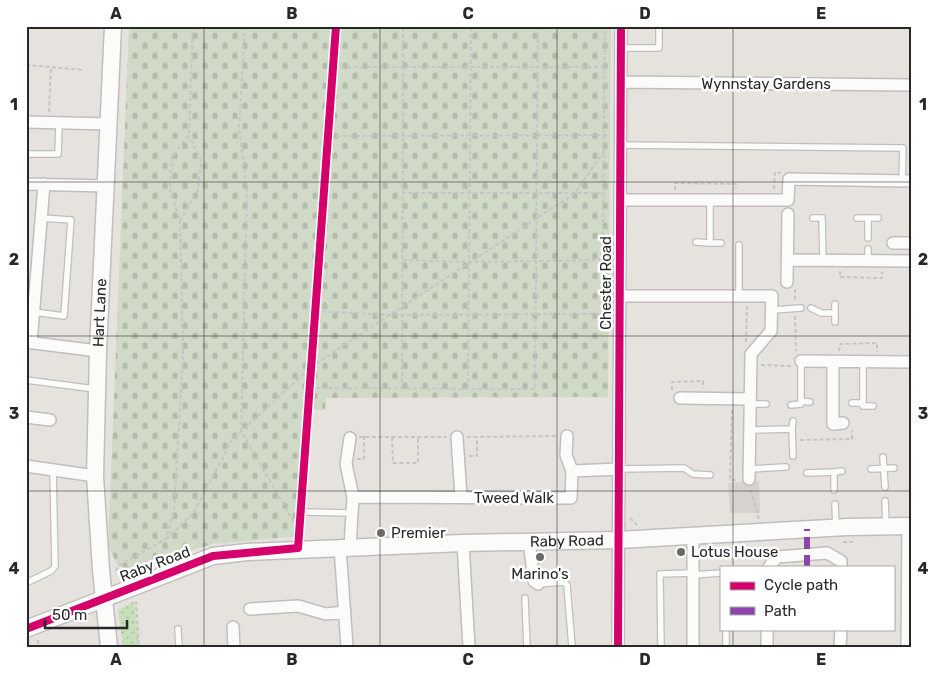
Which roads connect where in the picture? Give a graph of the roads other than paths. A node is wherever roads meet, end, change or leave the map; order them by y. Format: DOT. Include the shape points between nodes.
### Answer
graph roads {
  1 [pos="113,26"];
  2 [pos="621,26"];
  3 [pos="659,26"];
  4 [pos="621,48"];
  5 [pos="621,82"];
  6 [pos="911,85"];
  7 [pos="26,122"];
  8 [pos="54,122"];
  9 [pos="108,124"];
  10 [pos="620,145"];
  11 [pos="26,154"];
  12 [pos="906,181"];
  13 [pos="26,184"];
  14 [pos="44,184"];
  15 [pos="105,186"];
  16 [pos="620,200"];
  17 [pos="710,200"];
  18 [pos="788,214"];
  19 [pos="41,218"];
  20 [pos="813,218"];
  21 [pos="822,218"];
  22 [pos="830,218"];
  23 [pos="857,218"];
  24 [pos="868,218"];
  25 [pos="878,218"];
  26 [pos="868,238"];
  27 [pos="696,242"];
  28 [pos="710,243"];
  29 [pos="721,243"];
  30 [pos="893,243"];
  31 [pos="911,243"];
  32 [pos="739,245"];
  33 [pos="868,249"];
  34 [pos="788,260"];
  35 [pos="823,261"];
  36 [pos="911,261"];
  37 [pos="868,262"];
  38 [pos="791,285"];
  39 [pos="620,296"];
  40 [pos="743,299"];
  41 [pos="835,304"];
  42 [pos="798,308"];
  43 [pos="812,308"];
  44 [pos="772,310"];
  45 [pos="34,312"];
  46 [pos="835,313"];
  47 [pos="835,322"];
  48 [pos="29,343"];
  49 [pos="98,351"];
  50 [pos="797,358"];
  51 [pos="833,362"];
  52 [pos="863,362"];
  53 [pos="911,362"];
  54 [pos="26,380"];
  55 [pos="97,390"];
  56 [pos="676,398"];
  57 [pos="801,401"];
  58 [pos="749,402"];
  59 [pos="810,402"];
  60 [pos="863,403"];
  61 [pos="766,404"];
  62 [pos="852,404"];
  63 [pos="791,405"];
  64 [pos="873,406"];
  65 [pos="26,417"];
  66 [pos="50,420"];
  67 [pos="793,421"];
  68 [pos="843,424"];
  69 [pos="792,429"];
  70 [pos="749,430"];
  71 [pos="567,436"];
  72 [pos="457,437"];
  73 [pos="350,438"];
  74 [pos="793,456"];
  75 [pos="883,457"];
  76 [pos="26,466"];
  77 [pos="786,467"];
  78 [pos="884,468"];
  79 [pos="894,468"];
  80 [pos="619,469"];
  81 [pos="871,469"];
  82 [pos="53,470"];
  83 [pos="572,471"];
  84 [pos="842,471"];
  85 [pos="834,472"];
  86 [pos="806,473"];
  87 [pos="749,474"];
  88 [pos="710,475"];
  89 [pos="94,476"];
  90 [pos="885,487"];
  91 [pos="834,490"];
  92 [pos="353,497"];
  93 [pos="461,497"];
  94 [pos="885,501"];
  95 [pos="835,504"];
  96 [pos="306,512"];
  97 [pos="351,513"];
  98 [pos="909,526"];
  99 [pos="886,527"];
  100 [pos="836,528"];
  101 [pos="693,536"];
  102 [pos="618,540"];
  103 [pos="530,541"];
  104 [pos="463,543"];
  105 [pos="345,547"];
  106 [pos="770,566"];
  107 [pos="841,566"];
  108 [pos="720,573"];
  109 [pos="693,574"];
  110 [pos="26,583"];
  111 [pos="538,584"];
  112 [pos="524,598"];
  113 [pos="104,599"];
  114 [pos="250,609"];
  115 [pos="345,612"];
  116 [pos="233,627"];
  117 [pos="178,629"];
  118 [pos="726,630"];
  119 [pos="767,630"];
  120 [pos="841,630"];
  121 [pos="32,632"];
  122 [pos="110,647"];
  123 [pos="179,647"];
  124 [pos="234,647"];
  125 [pos="347,647"];
  126 [pos="469,647"];
  127 [pos="527,647"];
  128 [pos="572,647"];
  129 [pos="618,647"];
  130 [pos="661,647"];
  131 [pos="693,647"];
  132 [pos="726,647"];
  133 [pos="767,647"];
  134 [pos="840,647"];
  135 [pos="907,647"];
  1 -- 9 [label="street, Hart Lane"];
  2 -- 4 [label="street, Chester Road"];
  3 -- 4 [label="lane" via="659,48"];
  4 -- 5 [label="street, Chester Road"];
  5 -- 6 [label="street, Wynnstay Gardens"];
  5 -- 10 [label="street, Chester Road"];
  7 -- 8 [label="street"];
  8 -- 9 [label="street"];
  8 -- 11 [label="lane" via="58,154"];
  9 -- 15 [label="street, Hart Lane"];
  10 -- 12 [label="lane" via="903,148"];
  10 -- 16 [label="street, Chester Road"];
  12 -- 17 [label="street" via="786,176 788,200"];
  13 -- 14 [label="street"];
  14 -- 15 [label="street"];
  14 -- 19 [label="street"];
  15 -- 49 [label="street, Hart Lane"];
  16 -- 17 [label="street"];
  16 -- 39 [label="street, Chester Road"];
  17 -- 28 [label="lane"];
  18 -- 34 [label="street"];
  19 -- 45 [label="street"];
  19 -- 45 [label="lane" via="70,220 64,316"];
  20 -- 21 [label="lane"];
  21 -- 22 [label="lane"];
  21 -- 35 [label="lane"];
  23 -- 24 [label="lane"];
  24 -- 25 [label="lane"];
  24 -- 26 [label="lane"];
  27 -- 28 [label="lane"];
  28 -- 29 [label="lane"];
  30 -- 31 [label="street"];
  32 -- 40 [label="lane"];
  33 -- 37 [label="lane"];
  34 -- 35 [label="street"];
  34 -- 38 [label="street"];
  35 -- 37 [label="street"];
  36 -- 37 [label="street"];
  39 -- 40 [label="street"];
  39 -- 80 [label="street, Chester Road"];
  40 -- 44 [label="street" via="772,296"];
  41 -- 46 [label="lane"];
  42 -- 44 [label="lane"];
  43 -- 46 [label="lane"];
  44 -- 58 [label="street" via="771,331 751,354"];
  45 -- 48 [label="street"];
  46 -- 47 [label="lane"];
  48 -- 49 [label="street"];
  49 -- 55 [label="street, Hart Lane"];
  50 -- 51 [label="street"];
  50 -- 57 [label="lane"];
  51 -- 52 [label="street"];
  51 -- 68 [label="street" via="832,424"];
  52 -- 53 [label="street"];
  52 -- 60 [label="lane"];
  54 -- 55 [label="lane"];
  55 -- 89 [label="street, Hart Lane"];
  56 -- 58 [label="street"];
  57 -- 59 [label="lane"];
  57 -- 63 [label="lane" via="801,404"];
  58 -- 61 [label="lane"];
  58 -- 70 [label="street"];
  60 -- 62 [label="lane"];
  60 -- 64 [label="lane" via="863,406"];
  65 -- 66 [label="street"];
  67 -- 69 [label="lane"];
  69 -- 70 [label="lane"];
  69 -- 74 [label="lane"];
  70 -- 87 [label="street"];
  71 -- 83 [label="street, Tweed Walk" via="566,455"];
  72 -- 93 [label="street, Tweed Walk"];
  73 -- 92 [label="street" via="346,464"];
  75 -- 78 [label="lane"];
  76 -- 82 [label="street"];
  77 -- 87 [label="lane"];
  78 -- 79 [label="lane"];
  78 -- 81 [label="lane"];
  78 -- 90 [label="lane"];
  80 -- 83 [label="street"];
  80 -- 88 [label="lane" via="684,468 693,474"];
  80 -- 102 [label="street, Chester Road"];
  82 -- 89 [label="street"];
  82 -- 110 [label="lane" via="55,566"];
  83 -- 93 [label="street, Tweed Walk" via="571,498"];
  84 -- 85 [label="lane"];
  85 -- 86 [label="lane"];
  85 -- 91 [label="lane"];
  89 -- 113 [label="street, Hart Lane"];
  92 -- 93 [label="street, Tweed Walk"];
  92 -- 97 [label="street"];
  94 -- 99 [label="lane"];
  95 -- 100 [label="lane"];
  96 -- 97 [label="lane"];
  97 -- 105 [label="street"];
  98 -- 99 [label="street, Raby Road"];
  98 -- 135 [label="street"];
  99 -- 100 [label="street, Raby Road"];
  100 -- 101 [label="street, Raby Road"];
  101 -- 102 [label="street, Raby Road"];
  101 -- 109 [label="street"];
  102 -- 103 [label="street, Raby Road"];
  102 -- 129 [label="street, Chester Road"];
  103 -- 104 [label="street, Raby Road"];
  103 -- 111 [label="street" via="534,581"];
  104 -- 105 [label="street, Raby Road"];
  104 -- 126 [label="street"];
  105 -- 113 [label="street, Raby Road" via="213,556"];
  105 -- 115 [label="street"];
  106 -- 107 [label="street" via="776,557 827,553 841,561"];
  108 -- 109 [label="lane"];
  109 -- 130 [label="lane" via="660,574"];
  109 -- 131 [label="street"];
  111 -- 128 [label="lane" via="563,582 567,585"];
  112 -- 127 [label="lane"];
  113 -- 121 [label="street, Raby Road"];
  113 -- 122 [label="street, Hart Lane"];
  114 -- 115 [label="street" via="298,606 326,614"];
  115 -- 125 [label="street"];
  116 -- 124 [label="street"];
  117 -- 123 [label="lane"];
  118 -- 132 [label="lane"];
  119 -- 133 [label="street"];
  120 -- 134 [label="street"];
}
